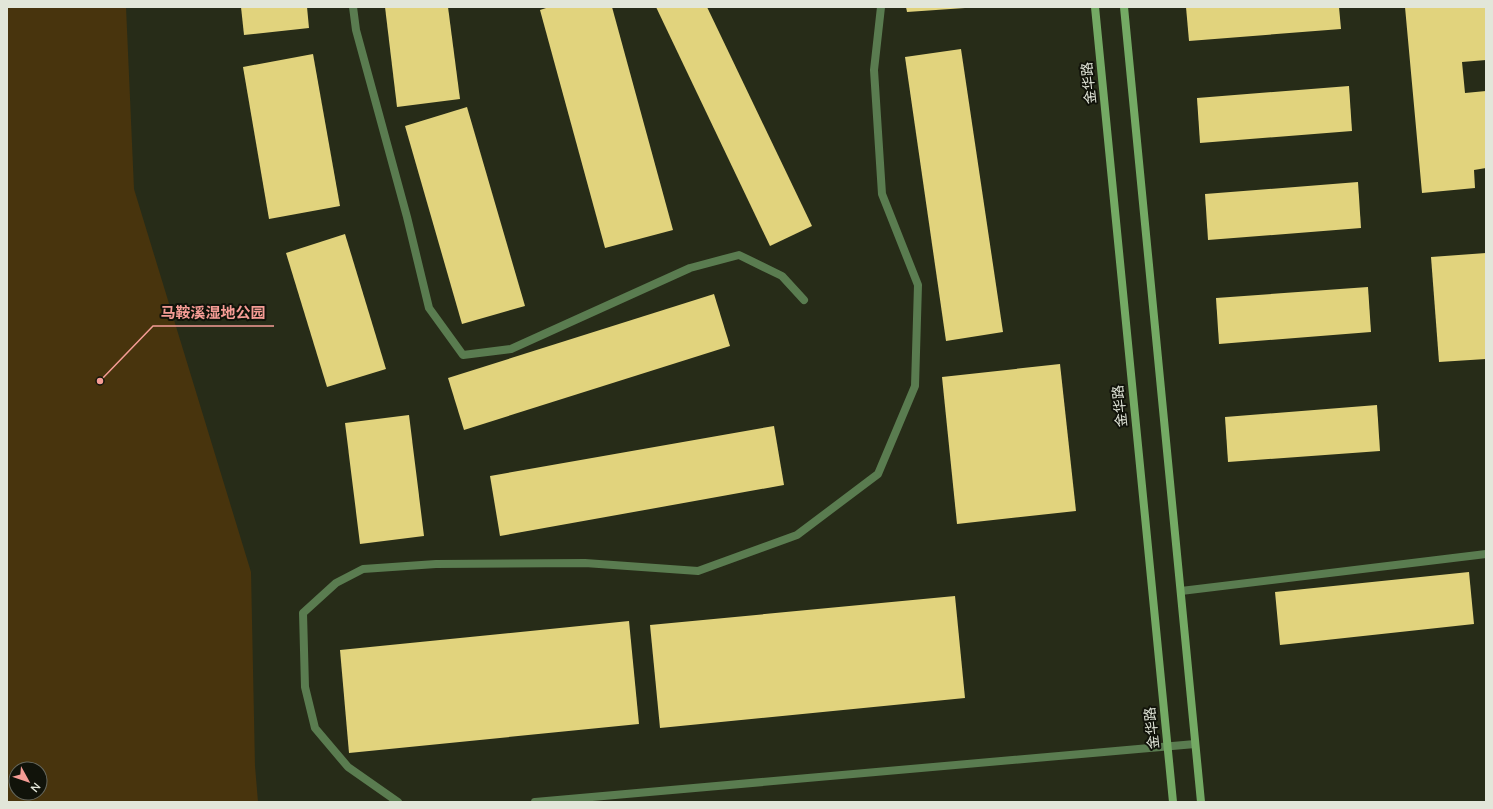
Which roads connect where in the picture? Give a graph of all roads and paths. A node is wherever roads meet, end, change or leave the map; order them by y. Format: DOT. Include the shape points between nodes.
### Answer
graph roads {
  1 [pos="353,7"];
  2 [pos="881,7"];
  3 [pos="1094,7"];
  4 [pos="1124,7"];
  5 [pos="804,300"];
  6 [pos="1486,554"];
  7 [pos="1181,591"];
  8 [pos="1195,744"];
  9 [pos="1167,746"];
  10 [pos="398,802"];
  11 [pos="535,802"];
  12 [pos="1173,802"];
  13 [pos="1201,802"];
  1 -- 5 [label="street" via="356,30 429,308 464,355 511,349 690,268 739,255 782,276"];
  2 -- 10 [label="street" via="874,70 882,194 918,285 915,386 878,474 797,535 698,571 585,563 436,564 363,569 336,582 304,614 305,687 315,728 348,767"];
  3 -- 9 [label="main road, 金华路"];
  4 -- 7 [label="main road"];
  6 -- 7 [label="street"];
  7 -- 8 [label="main road"];
  8 -- 9 [label="street"];
  8 -- 13 [label="main road"];
  9 -- 11 [label="street"];
  9 -- 12 [label="main road, 金华路"];
}
